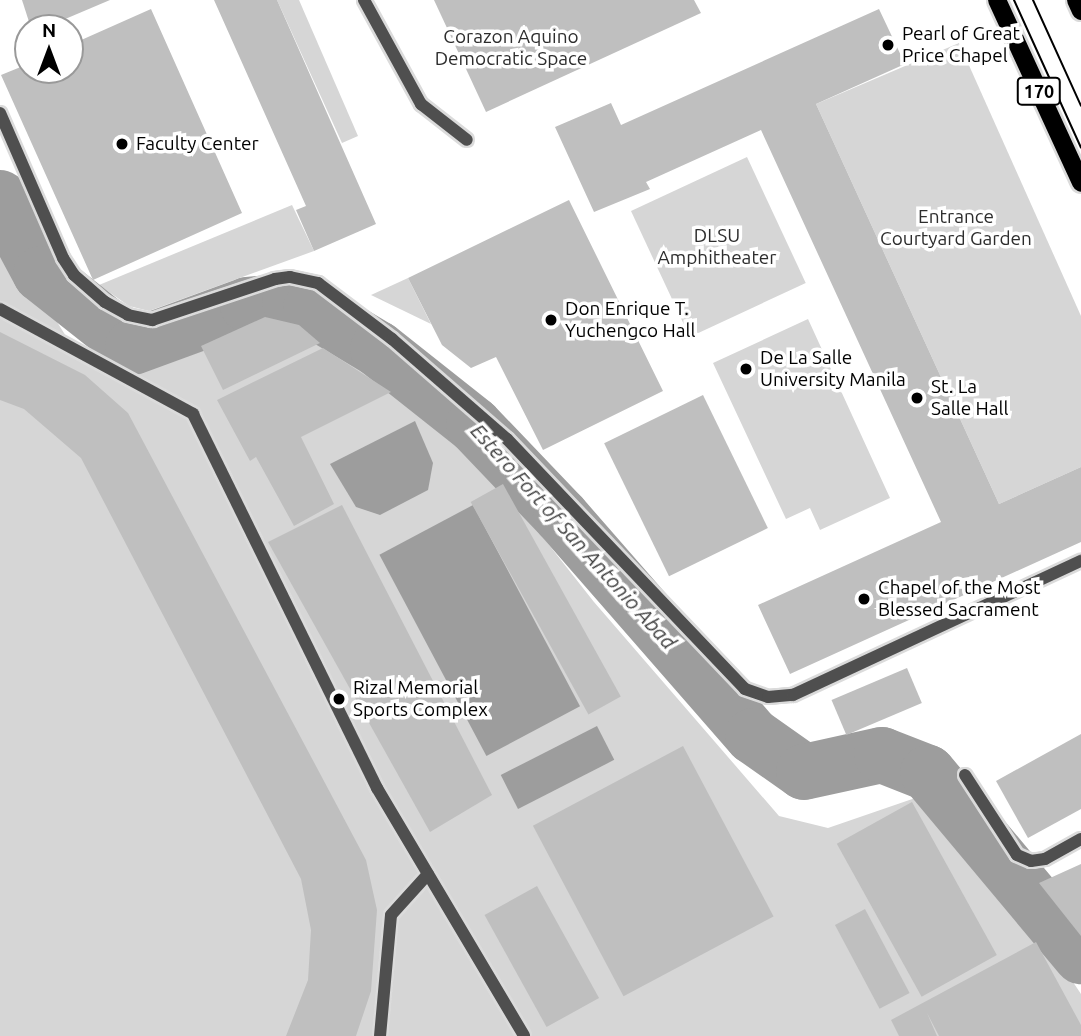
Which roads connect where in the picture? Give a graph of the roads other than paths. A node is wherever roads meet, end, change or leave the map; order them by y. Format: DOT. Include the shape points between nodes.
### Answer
graph roads {
  1 [pos="364,0"];
  2 [pos="997,0"];
  3 [pos="1076,0"];
  4 [pos="1081,12"];
  5 [pos="0,113"];
  6 [pos="467,140"];
  7 [pos="1081,183"];
  8 [pos="0,309"];
  9 [pos="1081,561"];
  10 [pos="965,775"];
  11 [pos="1081,839"];
  12 [pos="428,874"];
  13 [pos="380,1036"];
  14 [pos="524,1036"];
  1 -- 6 [label="lane" via="421,104"];
  2 -- 7 [label="main road, 170"];
  3 -- 4 [label="main road"];
  5 -- 9 [label="lane" via="63,258 74,275 105,302 128,315 152,320 275,279 290,277 318,284 392,339 507,439 746,689 768,697 793,695"];
  8 -- 12 [label="lane" via="193,414 377,788"];
  10 -- 11 [label="lane" via="1017,855 1031,861 1045,859"];
  12 -- 13 [label="lane" via="391,915"];
  12 -- 14 [label="lane"];
}
